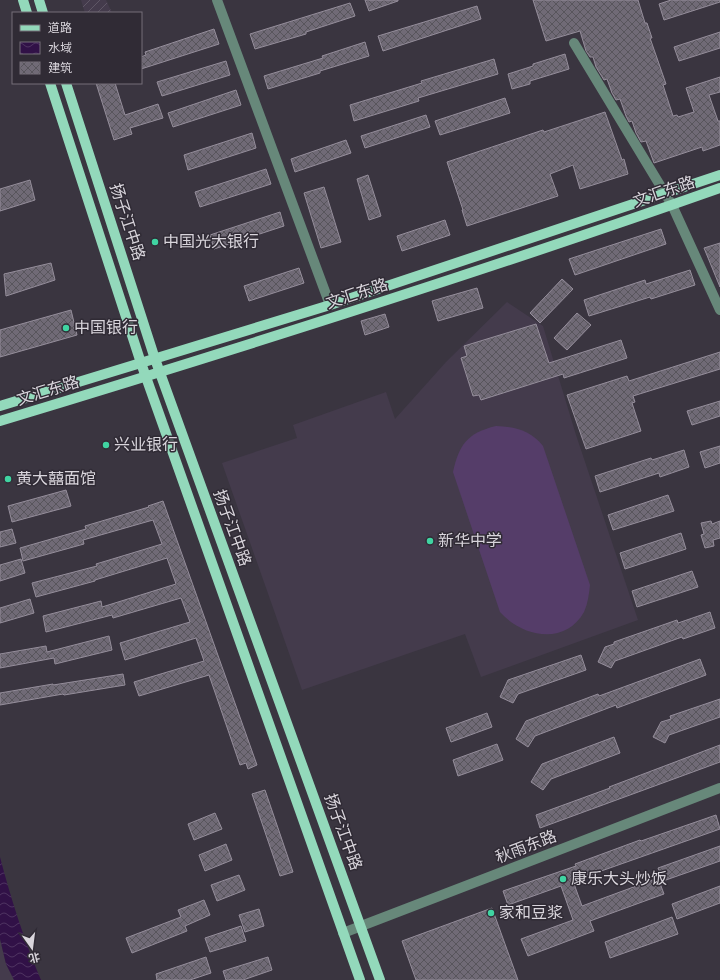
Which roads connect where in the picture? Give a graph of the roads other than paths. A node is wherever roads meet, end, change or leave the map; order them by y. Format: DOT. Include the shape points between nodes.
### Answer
graph roads {
  1 [pos="23,0"];
  2 [pos="39,0"];
  3 [pos="217,0"];
  4 [pos="27,12"];
  5 [pos="43,12"];
  6 [pos="574,43"];
  7 [pos="50,84"];
  8 [pos="66,84"];
  9 [pos="720,175"];
  10 [pos="720,188"];
  11 [pos="665,194"];
  12 [pos="672,205"];
  13 [pos="330,305"];
  14 [pos="720,310"];
  15 [pos="155,359"];
  16 [pos="141,363"];
  17 [pos="160,373"];
  18 [pos="146,377"];
  19 [pos="0,406"];
  20 [pos="0,421"];
  21 [pos="720,788"];
  22 [pos="362,926"];
  23 [pos="343,933"];
  24 [pos="360,980"];
  25 [pos="380,980"];
  1 -- 4 [label="main road"];
  2 -- 5 [label="main road"];
  3 -- 13 [label="street"];
  6 -- 11 [label="street"];
  7 -- 16 [label="main road, 扬子江中路"];
  8 -- 15 [label="main road, 扬子江中路"];
  9 -- 11 [label="main road, 文汇东路"];
  10 -- 12 [label="main road, 文汇东路"];
  11 -- 12 [label="street"];
  11 -- 13 [label="main road, 文汇东路"];
  12 -- 14 [label="street"];
  12 -- 17 [label="main road, 文汇东路"];
  13 -- 15 [label="main road, 文汇东路"];
  15 -- 16 [label="main road, 文汇东路"];
  15 -- 17 [label="main road, 扬子江中路"];
  16 -- 18 [label="main road, 扬子江中路"];
  16 -- 19 [label="main road, 文汇东路"];
  17 -- 18 [label="main road, 文汇东路"];
  17 -- 22 [label="main road, 扬子江中路"];
  18 -- 20 [label="main road, 文汇东路"];
  18 -- 23 [label="main road, 扬子江中路"];
  21 -- 22 [label="street, 秋雨东路"];
  22 -- 23 [label="street, 秋雨东路"];
  22 -- 25 [label="main road, 扬子江中路"];
  23 -- 24 [label="main road, 扬子江中路"];
}
